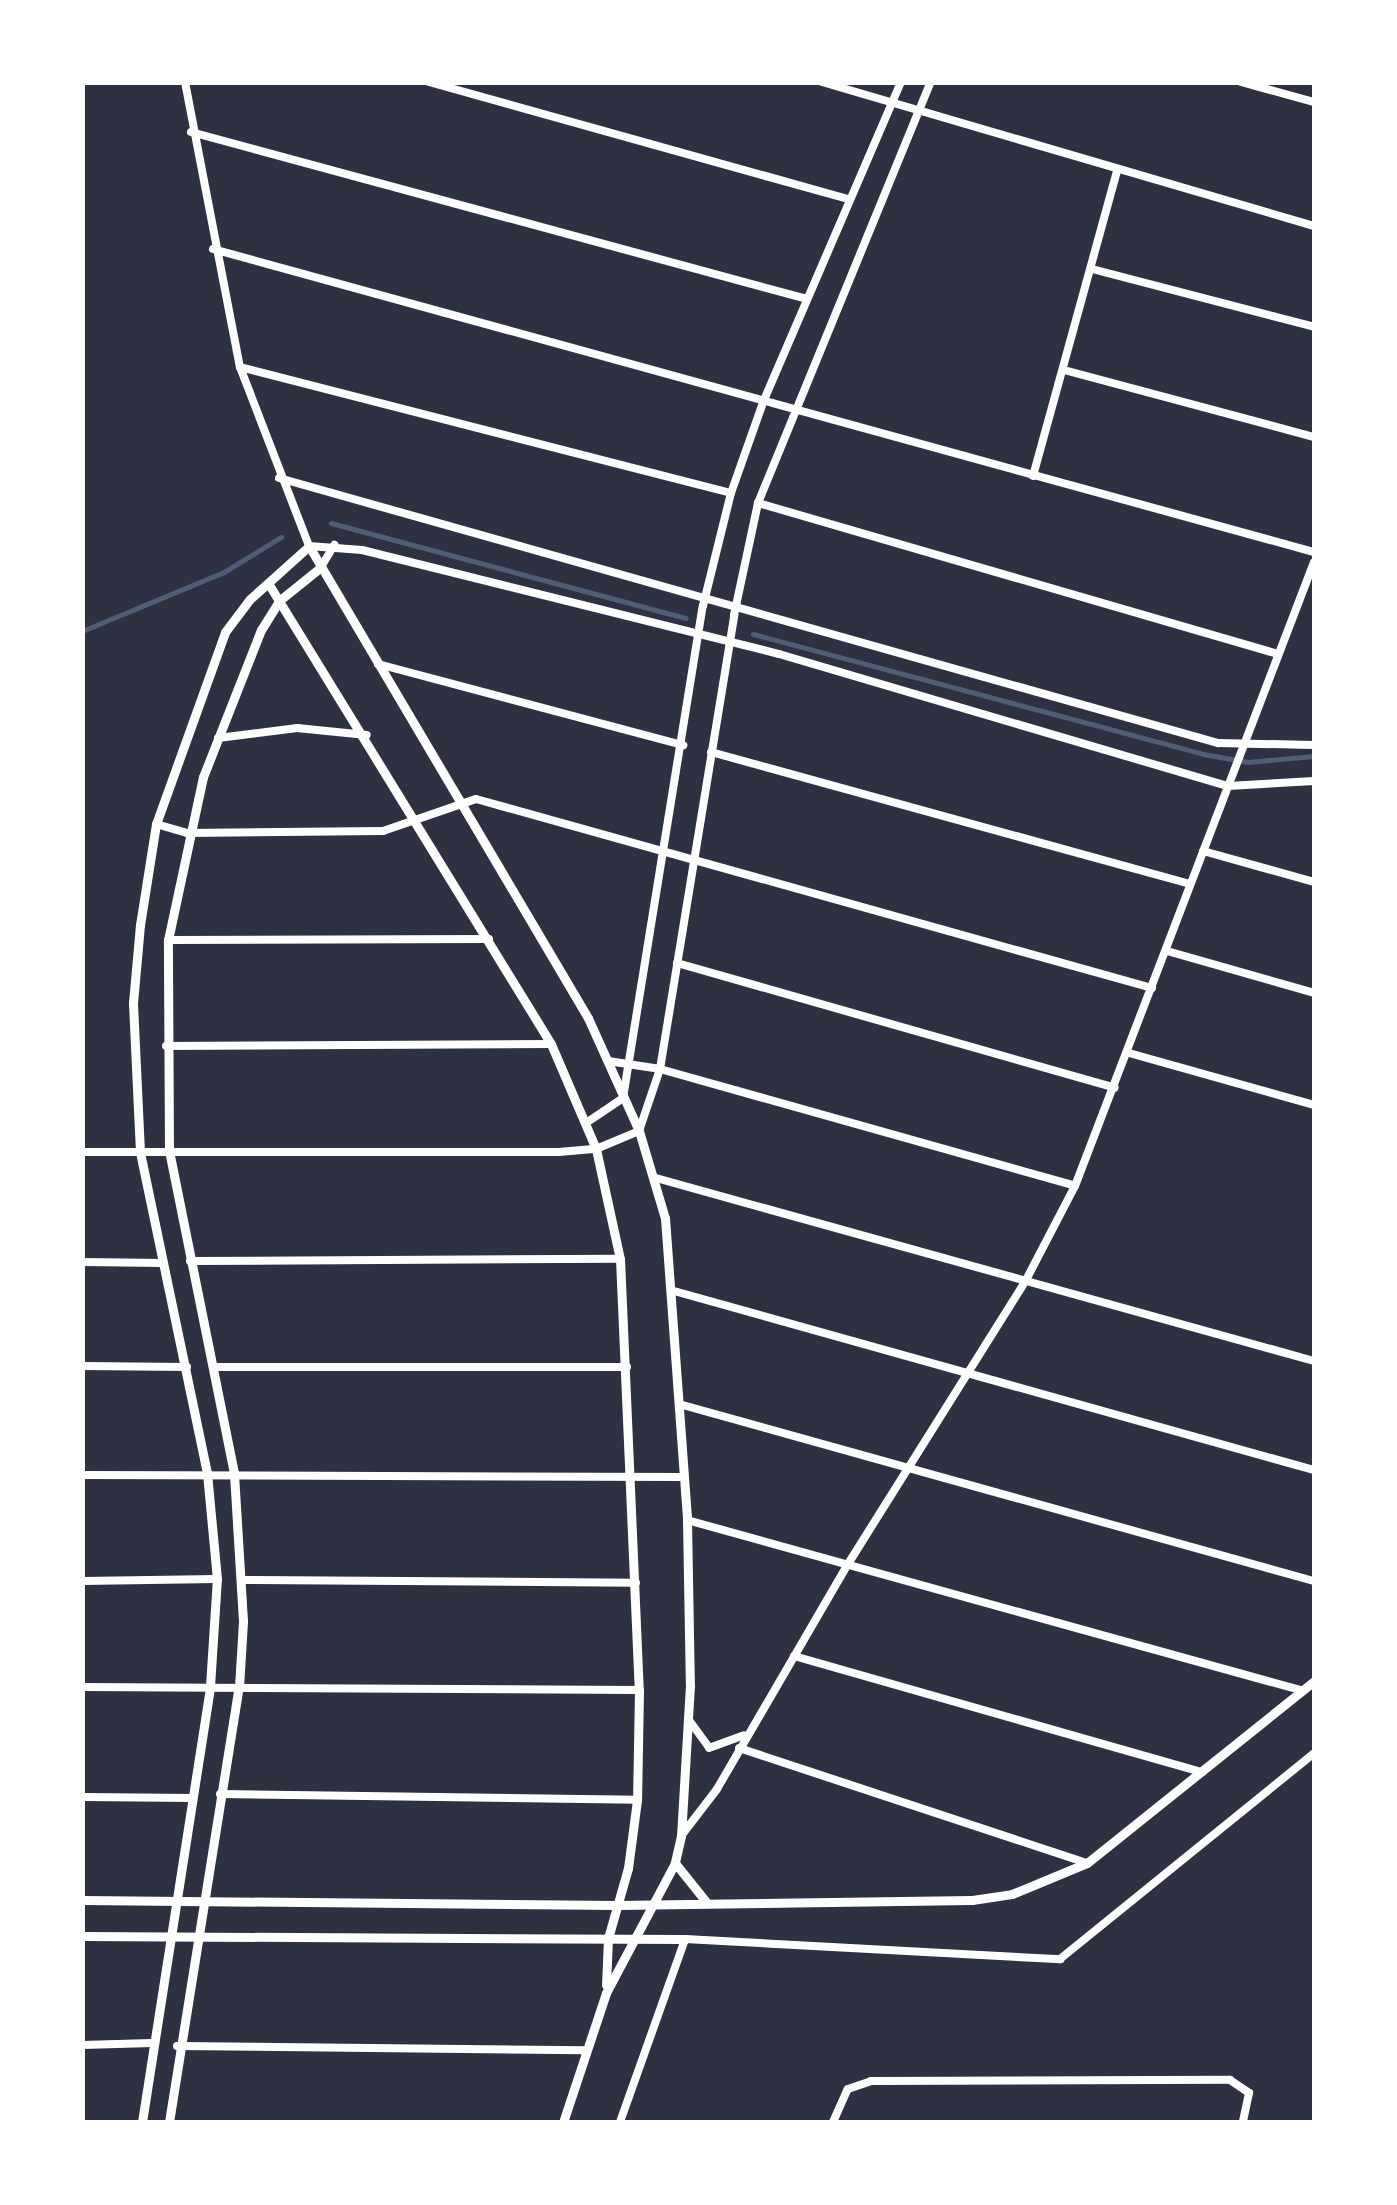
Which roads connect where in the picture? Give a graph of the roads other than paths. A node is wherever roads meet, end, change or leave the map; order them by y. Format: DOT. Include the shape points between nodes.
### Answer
graph roads {
  1 [pos="186,82"];
  2 [pos="430,82"];
  3 [pos="822,82"];
  4 [pos="900,82"];
  5 [pos="930,82"];
  6 [pos="1241,82"];
  7 [pos="892,102"];
  8 [pos="1314,102"];
  9 [pos="920,106"];
  10 [pos="191,132"];
  11 [pos="1117,171"];
  12 [pos="848,199"];
  13 [pos="1314,226"];
  14 [pos="213,248"];
  15 [pos="1092,269"];
  16 [pos="807,298"];
  17 [pos="1314,327"];
  18 [pos="240,367"];
  19 [pos="1064,370"];
  20 [pos="764,400"];
  21 [pos="794,409"];
  22 [pos="1314,436"];
  23 [pos="1034,476"];
  24 [pos="279,478"];
  25 [pos="731,493"];
  26 [pos="758,503"];
  27 [pos="334,545"];
  28 [pos="309,546"];
  29 [pos="1314,552"];
  30 [pos="1314,562"];
  31 [pos="321,567"];
  32 [pos="268,583"];
  33 [pos="706,598"];
  34 [pos="280,600"];
  35 [pos="736,605"];
  36 [pos="698,637"];
  37 [pos="730,646"];
  38 [pos="1278,654"];
  39 [pos="378,664"];
  40 [pos="367,735"];
  41 [pos="218,738"];
  42 [pos="682,744"];
  43 [pos="1314,745"];
  44 [pos="1241,750"];
  45 [pos="711,752"];
  46 [pos="1314,781"];
  47 [pos="1228,786"];
  48 [pos="460,799"];
  49 [pos="419,821"];
  50 [pos="156,824"];
  51 [pos="187,832"];
  52 [pos="666,848"];
  53 [pos="1204,852"];
  54 [pos="695,856"];
  55 [pos="1314,882"];
  56 [pos="1190,884"];
  57 [pos="168,940"];
  58 [pos="491,940"];
  59 [pos="1166,951"];
  60 [pos="677,963"];
  61 [pos="1152,988"];
  62 [pos="1314,993"];
  63 [pos="552,1044"];
  64 [pos="166,1046"];
  65 [pos="1129,1053"];
  66 [pos="608,1061"];
  67 [pos="629,1064"];
  68 [pos="660,1070"];
  69 [pos="1114,1088"];
  70 [pos="623,1098"];
  71 [pos="1314,1105"];
  72 [pos="586,1123"];
  73 [pos="639,1131"];
  74 [pos="596,1149"];
  75 [pos="82,1152"];
  76 [pos="140,1152"];
  77 [pos="169,1152"];
  78 [pos="656,1178"];
  79 [pos="1075,1186"];
  80 [pos="620,1259"];
  81 [pos="190,1261"];
  82 [pos="82,1262"];
  83 [pos="163,1263"];
  84 [pos="1026,1280"];
  85 [pos="674,1291"];
  86 [pos="1314,1361"];
  87 [pos="82,1366"];
  88 [pos="215,1367"];
  89 [pos="627,1367"];
  90 [pos="187,1368"];
  91 [pos="966,1375"];
  92 [pos="679,1404"];
  93 [pos="908,1469"];
  94 [pos="1314,1470"];
  95 [pos="234,1472"];
  96 [pos="207,1473"];
  97 [pos="82,1475"];
  98 [pos="631,1478"];
  99 [pos="683,1478"];
  100 [pos="687,1520"];
  101 [pos="848,1564"];
  102 [pos="217,1580"];
  103 [pos="242,1580"];
  104 [pos="82,1581"];
  105 [pos="1314,1581"];
  106 [pos="636,1584"];
  107 [pos="794,1656"];
  108 [pos="1314,1681"];
  109 [pos="210,1686"];
  110 [pos="239,1686"];
  111 [pos="82,1687"];
  112 [pos="639,1690"];
  113 [pos="1300,1690"];
  114 [pos="688,1720"];
  115 [pos="748,1733"];
  116 [pos="739,1748"];
  117 [pos="1314,1753"];
  118 [pos="1202,1772"];
  119 [pos="220,1794"];
  120 [pos="82,1797"];
  121 [pos="193,1798"];
  122 [pos="636,1800"];
  123 [pos="681,1836"];
  124 [pos="675,1863"];
  125 [pos="1088,1863"];
  126 [pos="82,1900"];
  127 [pos="175,1901"];
  128 [pos="202,1901"];
  129 [pos="708,1903"];
  130 [pos="653,1904"];
  131 [pos="616,1905"];
  132 [pos="82,1936"];
  133 [pos="170,1936"];
  134 [pos="196,1936"];
  135 [pos="631,1937"];
  136 [pos="608,1938"];
  137 [pos="685,1939"];
  138 [pos="606,1993"];
  139 [pos="152,2043"];
  140 [pos="82,2046"];
  141 [pos="177,2046"];
  142 [pos="587,2050"];
  143 [pos="142,2122"];
  144 [pos="168,2122"];
  145 [pos="563,2122"];
  146 [pos="620,2122"];
  147 [pos="832,2122"];
  148 [pos="1244,2122"];
  1 -- 10 [label="street"];
  2 -- 12 [label="street"];
  3 -- 7 [label="street"];
  4 -- 7 [label="street"];
  5 -- 9 [label="street"];
  6 -- 8 [label="street"];
  7 -- 9 [label="street"];
  7 -- 12 [label="street"];
  9 -- 11 [label="street"];
  9 -- 21 [label="street"];
  10 -- 14 [label="street"];
  10 -- 16 [label="street"];
  11 -- 13 [label="street"];
  11 -- 15 [label="street"];
  12 -- 16 [label="street"];
  14 -- 18 [label="street"];
  14 -- 20 [label="street"];
  15 -- 17 [label="street"];
  15 -- 19 [label="street"];
  16 -- 20 [label="street"];
  18 -- 24 [label="street"];
  18 -- 25 [label="street"];
  19 -- 22 [label="street"];
  19 -- 23 [label="street"];
  20 -- 21 [label="street"];
  20 -- 25 [label="street"];
  21 -- 23 [label="street"];
  21 -- 26 [label="street"];
  23 -- 29 [label="street"];
  24 -- 28 [label="street"];
  24 -- 33 [label="street"];
  25 -- 33 [label="street"];
  26 -- 35 [label="street"];
  26 -- 38 [label="street"];
  27 -- 28 [label="street"];
  27 -- 31 [label="street"];
  27 -- 36 [label="street"];
  28 -- 31 [label="street"];
  28 -- 32 [label="street"];
  30 -- 38 [label="street"];
  31 -- 34 [label="street"];
  31 -- 39 [label="street"];
  32 -- 34 [label="street"];
  32 -- 50 [label="street" via="225,632"];
  33 -- 35 [label="street"];
  33 -- 36 [label="street"];
  34 -- 40 [label="street"];
  34 -- 41 [label="street" via="261,630"];
  35 -- 37 [label="street"];
  35 -- 44 [label="street"];
  36 -- 37 [label="street"];
  36 -- 42 [label="street"];
  37 -- 45 [label="street"];
  37 -- 47 [label="street"];
  38 -- 44 [label="street"];
  39 -- 42 [label="street"];
  39 -- 48 [label="street"];
  40 -- 41 [label="street" via="297,728"];
  40 -- 49 [label="street"];
  41 -- 51 [label="street"];
  42 -- 52 [label="street"];
  43 -- 44 [label="street"];
  44 -- 47 [label="street"];
  45 -- 54 [label="street"];
  45 -- 56 [label="street"];
  46 -- 47 [label="street"];
  47 -- 53 [label="street"];
  48 -- 49 [label="street"];
  48 -- 52 [label="street"];
  48 -- 66 [label="street"];
  49 -- 51 [label="street" via="383,831"];
  49 -- 58 [label="street"];
  50 -- 51 [label="street"];
  50 -- 76 [label="street" via="134,1003"];
  51 -- 57 [label="street"];
  52 -- 54 [label="street"];
  52 -- 67 [label="street"];
  53 -- 55 [label="street"];
  53 -- 56 [label="street"];
  54 -- 60 [label="street"];
  54 -- 61 [label="street"];
  56 -- 59 [label="street"];
  57 -- 58 [label="street"];
  57 -- 64 [label="street"];
  58 -- 63 [label="street"];
  59 -- 61 [label="street"];
  59 -- 62 [label="street"];
  60 -- 68 [label="street"];
  60 -- 69 [label="street"];
  61 -- 65 [label="street"];
  63 -- 64 [label="street"];
  63 -- 72 [label="street"];
  64 -- 77 [label="street"];
  65 -- 69 [label="street"];
  65 -- 71 [label="street"];
  66 -- 67 [label="street"];
  66 -- 70 [label="street"];
  67 -- 68 [label="street"];
  67 -- 70 [label="street"];
  68 -- 73 [label="street"];
  68 -- 79 [label="street"];
  69 -- 79 [label="street"];
  70 -- 72 [label="street"];
  70 -- 73 [label="street"];
  72 -- 74 [label="street"];
  73 -- 74 [label="street"];
  73 -- 78 [label="street"];
  74 -- 77 [label="street"];
  74 -- 80 [label="street"];
  75 -- 76 [label="street"];
  76 -- 77 [label="street"];
  76 -- 83 [label="street"];
  77 -- 81 [label="street"];
  78 -- 84 [label="street"];
  78 -- 85 [label="street"];
  79 -- 84 [label="street"];
  80 -- 81 [label="street"];
  80 -- 89 [label="street"];
  81 -- 88 [label="street"];
  82 -- 83 [label="street"];
  83 -- 90 [label="street"];
  84 -- 86 [label="street"];
  84 -- 91 [label="street"];
  85 -- 91 [label="street"];
  85 -- 92 [label="street"];
  87 -- 90 [label="street"];
  88 -- 89 [label="street"];
  88 -- 95 [label="street"];
  89 -- 98 [label="street"];
  90 -- 96 [label="street"];
  91 -- 93 [label="street"];
  91 -- 94 [label="street"];
  92 -- 93 [label="street"];
  92 -- 99 [label="street"];
  93 -- 101 [label="street"];
  93 -- 105 [label="street"];
  95 -- 96 [label="street"];
  95 -- 98 [label="street"];
  95 -- 103 [label="street"];
  96 -- 97 [label="street"];
  96 -- 102 [label="street"];
  98 -- 99 [label="street"];
  98 -- 106 [label="street"];
  99 -- 100 [label="street"];
  100 -- 101 [label="street"];
  100 -- 114 [label="street"];
  101 -- 107 [label="street"];
  101 -- 113 [label="street"];
  102 -- 104 [label="street"];
  102 -- 109 [label="street"];
  103 -- 106 [label="street"];
  103 -- 110 [label="street"];
  106 -- 112 [label="street"];
  107 -- 115 [label="street"];
  107 -- 118 [label="street"];
  108 -- 113 [label="street"];
  109 -- 110 [label="street"];
  109 -- 111 [label="street"];
  109 -- 121 [label="street"];
  110 -- 112 [label="street"];
  110 -- 119 [label="street"];
  112 -- 122 [label="street"];
  113 -- 118 [label="street"];
  114 -- 115 [label="street" via="709,1748"];
  114 -- 123 [label="street"];
  115 -- 116 [label="street"];
  116 -- 123 [label="street"];
  116 -- 125 [label="street"];
  117 -- 137 [label="street" via="1060,1959"];
  118 -- 125 [label="street"];
  119 -- 122 [label="street"];
  119 -- 128 [label="street"];
  120 -- 121 [label="street"];
  121 -- 127 [label="street"];
  122 -- 131 [label="street"];
  123 -- 124 [label="street"];
  124 -- 129 [label="street" via="688,1887"];
  124 -- 130 [label="street"];
  125 -- 129 [label="street" via="1044,1884 972,1900"];
  126 -- 127 [label="street"];
  127 -- 128 [label="street"];
  127 -- 133 [label="street"];
  128 -- 131 [label="street"];
  128 -- 134 [label="street"];
  129 -- 130 [label="street"];
  130 -- 131 [label="street"];
  130 -- 135 [label="street"];
  131 -- 136 [label="street"];
  132 -- 133 [label="street"];
  133 -- 134 [label="street"];
  133 -- 139 [label="street"];
  134 -- 136 [label="street"];
  134 -- 141 [label="street"];
  135 -- 136 [label="street"];
  135 -- 137 [label="street"];
  135 -- 138 [label="street"];
  136 -- 138 [label="street"];
  137 -- 146 [label="street"];
  138 -- 142 [label="street"];
  139 -- 140 [label="street"];
  139 -- 143 [label="street"];
  141 -- 142 [label="street"];
  141 -- 144 [label="street"];
  142 -- 145 [label="street"];
  147 -- 148 [label="street" via="848,2089 871,2081 1230,2080 1242,2085 1250,2104"];
}
